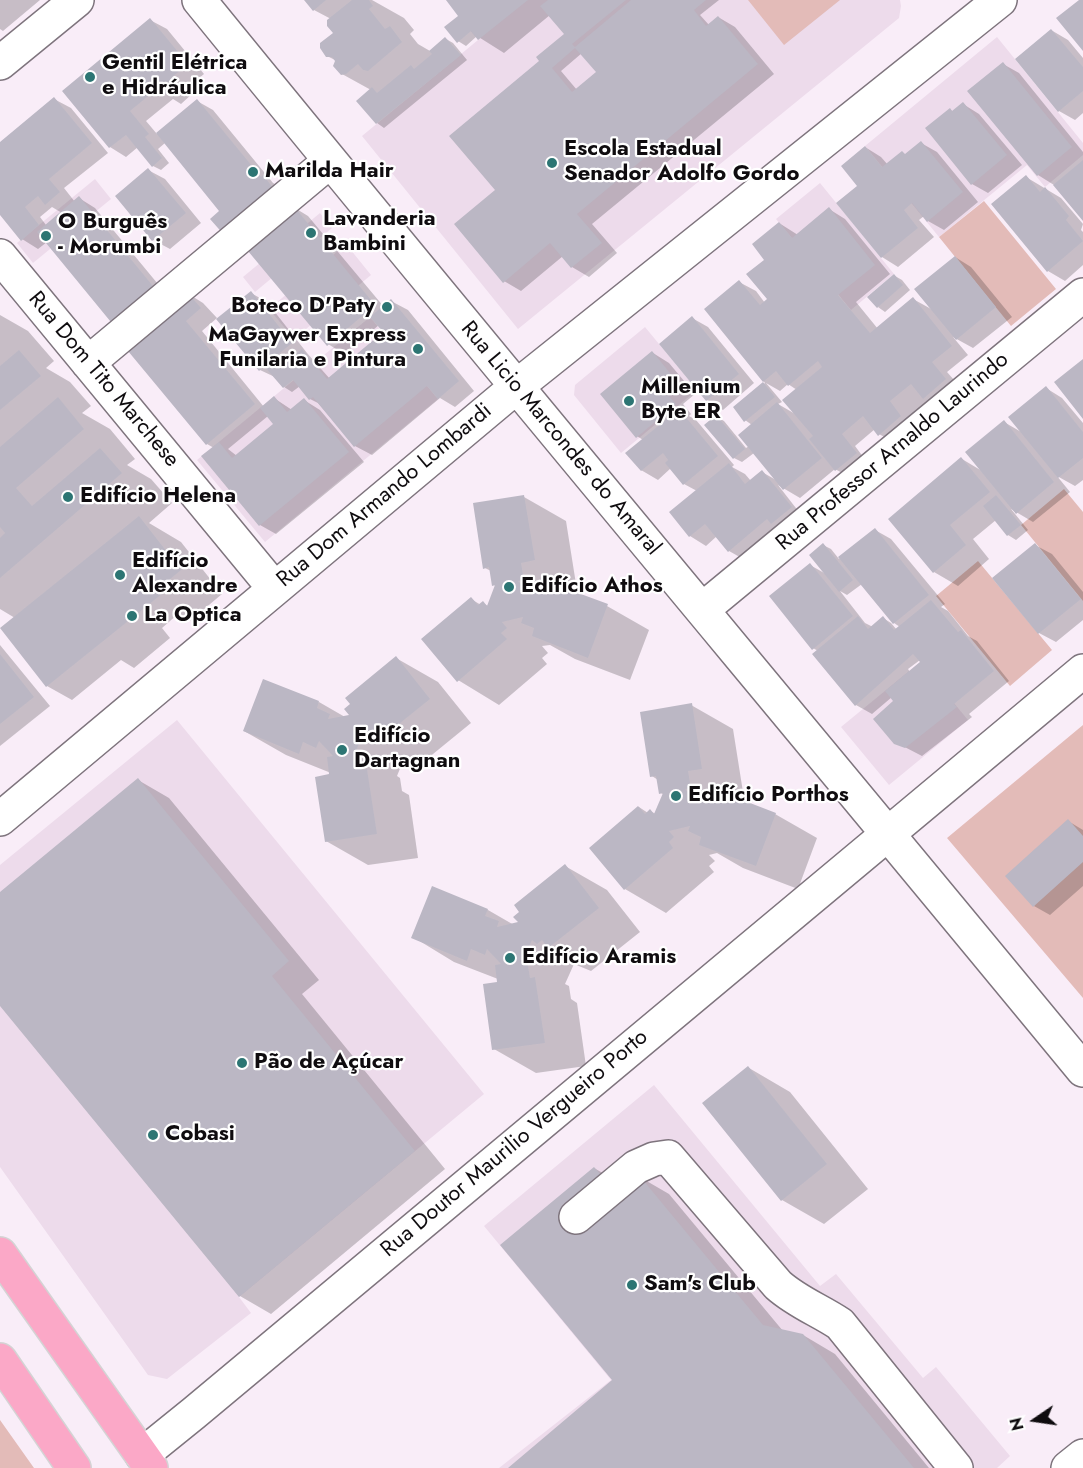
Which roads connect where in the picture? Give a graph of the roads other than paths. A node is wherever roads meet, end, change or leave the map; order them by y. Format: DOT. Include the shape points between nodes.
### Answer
graph roads {
  1 [pos="77,0"];
  2 [pos="199,0"];
  3 [pos="979,7"];
  4 [pos="0,63"];
  5 [pos="330,161"];
  6 [pos="0,256"];
  7 [pos="1083,295"];
  8 [pos="88,363"];
  9 [pos="516,387"];
  10 [pos="274,588"];
  11 [pos="703,609"];
  12 [pos="1083,671"];
  13 [pos="0,819"];
  14 [pos="887,833"];
  15 [pos="1083,1070"];
  16 [pos="576,1217"];
  17 [pos="0,1254"];
  18 [pos="0,1360"];
  19 [pos="1083,1456"];
  20 [pos="146,1461"];
  21 [pos="74,1468"];
  22 [pos="957,1468"];
  23 [pos="1068,1468"];
  1 -- 4 [label="street"];
  2 -- 5 [label="street, Rua Licio Marcondes do Amaral"];
  3 -- 9 [label="street, Rua Dom Armando Lombardi"];
  5 -- 8 [label="street"];
  5 -- 9 [label="street, Rua Licio Marcondes do Amaral"];
  6 -- 8 [label="street, Rua Dom Tito Marchese"];
  7 -- 11 [label="street, Rua Professor Arnaldo Laurindo"];
  8 -- 10 [label="street, Rua Dom Tito Marchese"];
  9 -- 10 [label="street, Rua Dom Armando Lombardi"];
  9 -- 11 [label="street, Rua Licio Marcondes do Amaral"];
  10 -- 13 [label="street, Rua Dom Armando Lombardi"];
  11 -- 14 [label="street, Rua Licio Marcondes do Amaral"];
  12 -- 14 [label="street, Rua Doutor Maurilio Vergueiro Porto"];
  14 -- 15 [label="street, Rua Licio Marcondes do Amaral"];
  14 -- 20 [label="street, Rua Doutor Maurilio Vergueiro Porto" via="194,1413"];
  16 -- 22 [label="street" via="636,1167 668,1157 778,1285 793,1298 840,1324"];
  17 -- 20 [label="highway"];
  18 -- 21 [label="highway"];
  19 -- 23 [label="street"];
}
